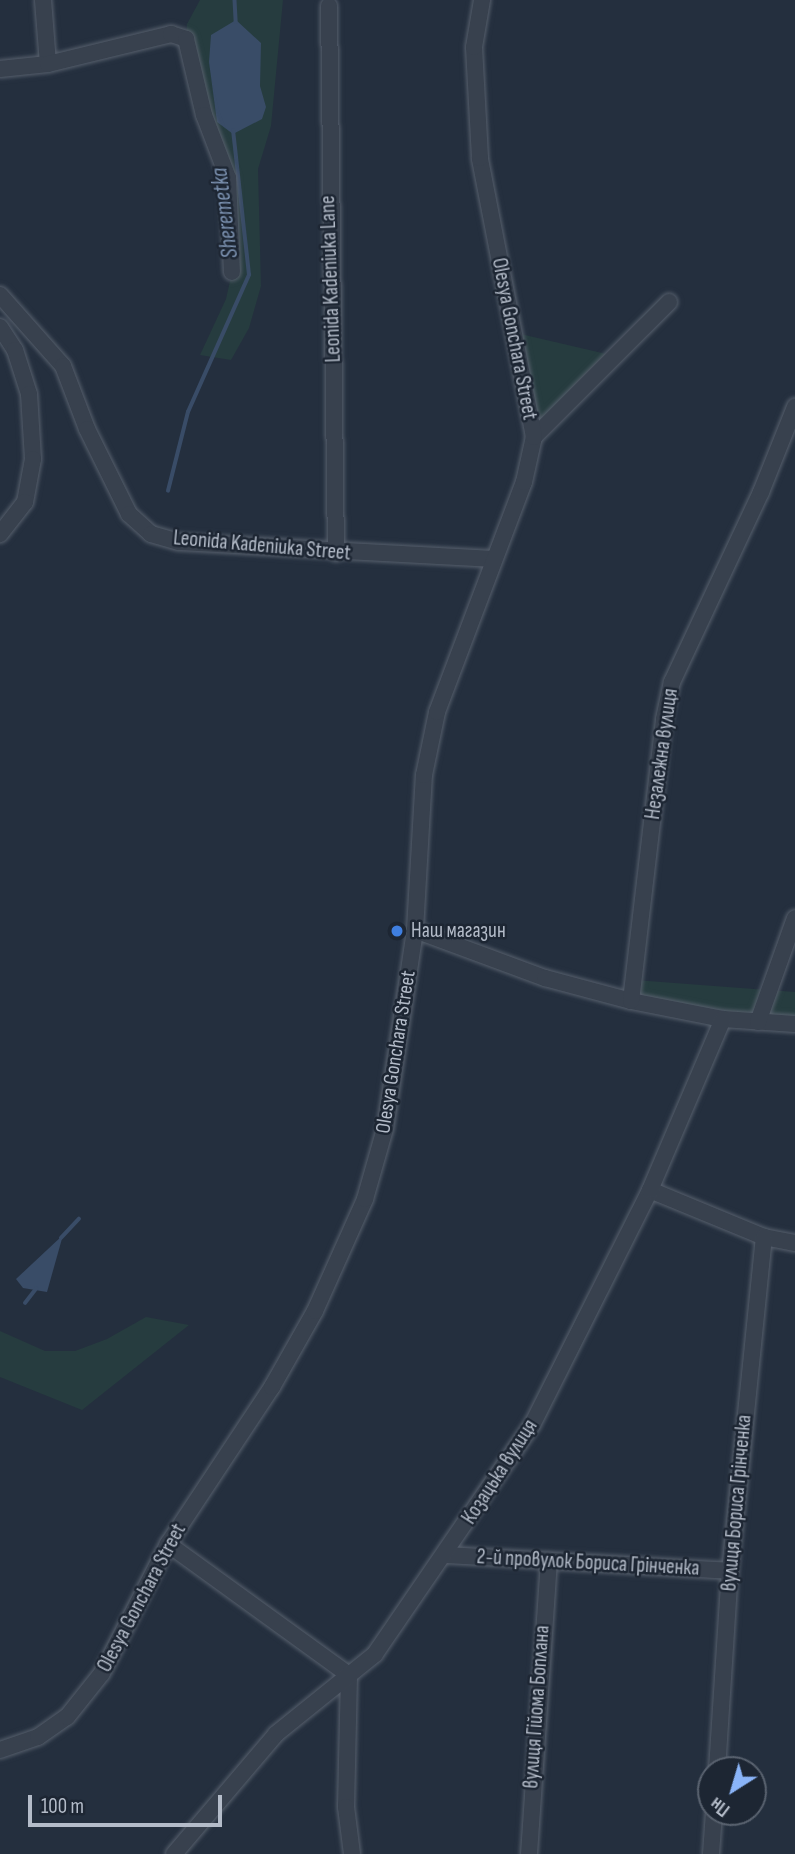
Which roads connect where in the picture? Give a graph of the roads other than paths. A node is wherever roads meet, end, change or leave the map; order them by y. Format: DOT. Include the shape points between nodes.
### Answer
graph roads {
  1 [pos="43,0"];
  2 [pos="482,0"];
  3 [pos="328,6"];
  4 [pos="48,64"];
  5 [pos="0,69"];
  6 [pos="233,272"];
  7 [pos="0,295"];
  8 [pos="669,302"];
  9 [pos="0,327"];
  10 [pos="795,407"];
  11 [pos="534,437"];
  12 [pos="0,534"];
  13 [pos="336,553"];
  14 [pos="491,559"];
  15 [pos="795,918"];
  16 [pos="415,930"];
  17 [pos="631,1001"];
  18 [pos="723,1019"];
  19 [pos="758,1022"];
  20 [pos="795,1024"];
  21 [pos="650,1190"];
  22 [pos="764,1237"];
  23 [pos="795,1243"];
  24 [pos="168,1544"];
  25 [pos="444,1555"];
  26 [pos="549,1561"];
  27 [pos="730,1572"];
  28 [pos="349,1675"];
  29 [pos="0,1750"];
  30 [pos="718,1756"];
  31 [pos="713,1826"];
  32 [pos="174,1854"];
  33 [pos="352,1854"];
  34 [pos="529,1854"];
  35 [pos="711,1854"];
  1 -- 4 [label="street"];
  2 -- 11 [label="street, Olesya Gonchara Street" via="474,47 480,158"];
  3 -- 13 [label="street, Leonida Kadeniuka Lane"];
  4 -- 5 [label="street"];
  4 -- 6 [label="street" via="171,34 186,38 204,115 228,178"];
  7 -- 13 [label="street, Leonida Kadeniuka Street" via="63,366 129,514 151,534 179,542"];
  8 -- 11 [label="street"];
  9 -- 12 [label="street" via="15,350 29,394 33,434 29,492 15,519"];
  10 -- 17 [label="street, Незалежна вулиця" via="755,505 674,675 663,719"];
  11 -- 14 [label="street, Olesya Gonchara Street" via="520,491"];
  13 -- 14 [label="street, Leonida Kadeniuka Street"];
  14 -- 16 [label="street, Olesya Gonchara Street" via="438,712 424,775"];
  15 -- 19 [label="street"];
  16 -- 17 [label="street" via="545,978"];
  16 -- 24 [label="street, Olesya Gonchara Street" via="385,1129 365,1199 299,1341"];
  17 -- 18 [label="street"];
  18 -- 19 [label="street"];
  18 -- 21 [label="street, Козацька вулиця"];
  19 -- 20 [label="street"];
  21 -- 22 [label="street"];
  21 -- 25 [label="street, Козацька вулиця" via="553,1390"];
  22 -- 23 [label="street"];
  22 -- 27 [label="street, вулиця Бориса Грінченка"];
  24 -- 28 [label="street"];
  24 -- 29 [label="street, Olesya Gonchara Street" via="112,1656 83,1702 38,1737"];
  25 -- 26 [label="street, 2-й провулок Бориса Грінченка"];
  25 -- 28 [label="street, Козацька вулиця" via="380,1647"];
  26 -- 27 [label="street, 2-й провулок Бориса Грінченка"];
  26 -- 34 [label="street, вулиця Гійома Боплана"];
  27 -- 30 [label="street, вулиця Бориса Грінченка"];
  28 -- 32 [label="street, Козацька вулиця" via="276,1734"];
  28 -- 33 [label="street" via="346,1807"];
  31 -- 35 [label="street"];
}
